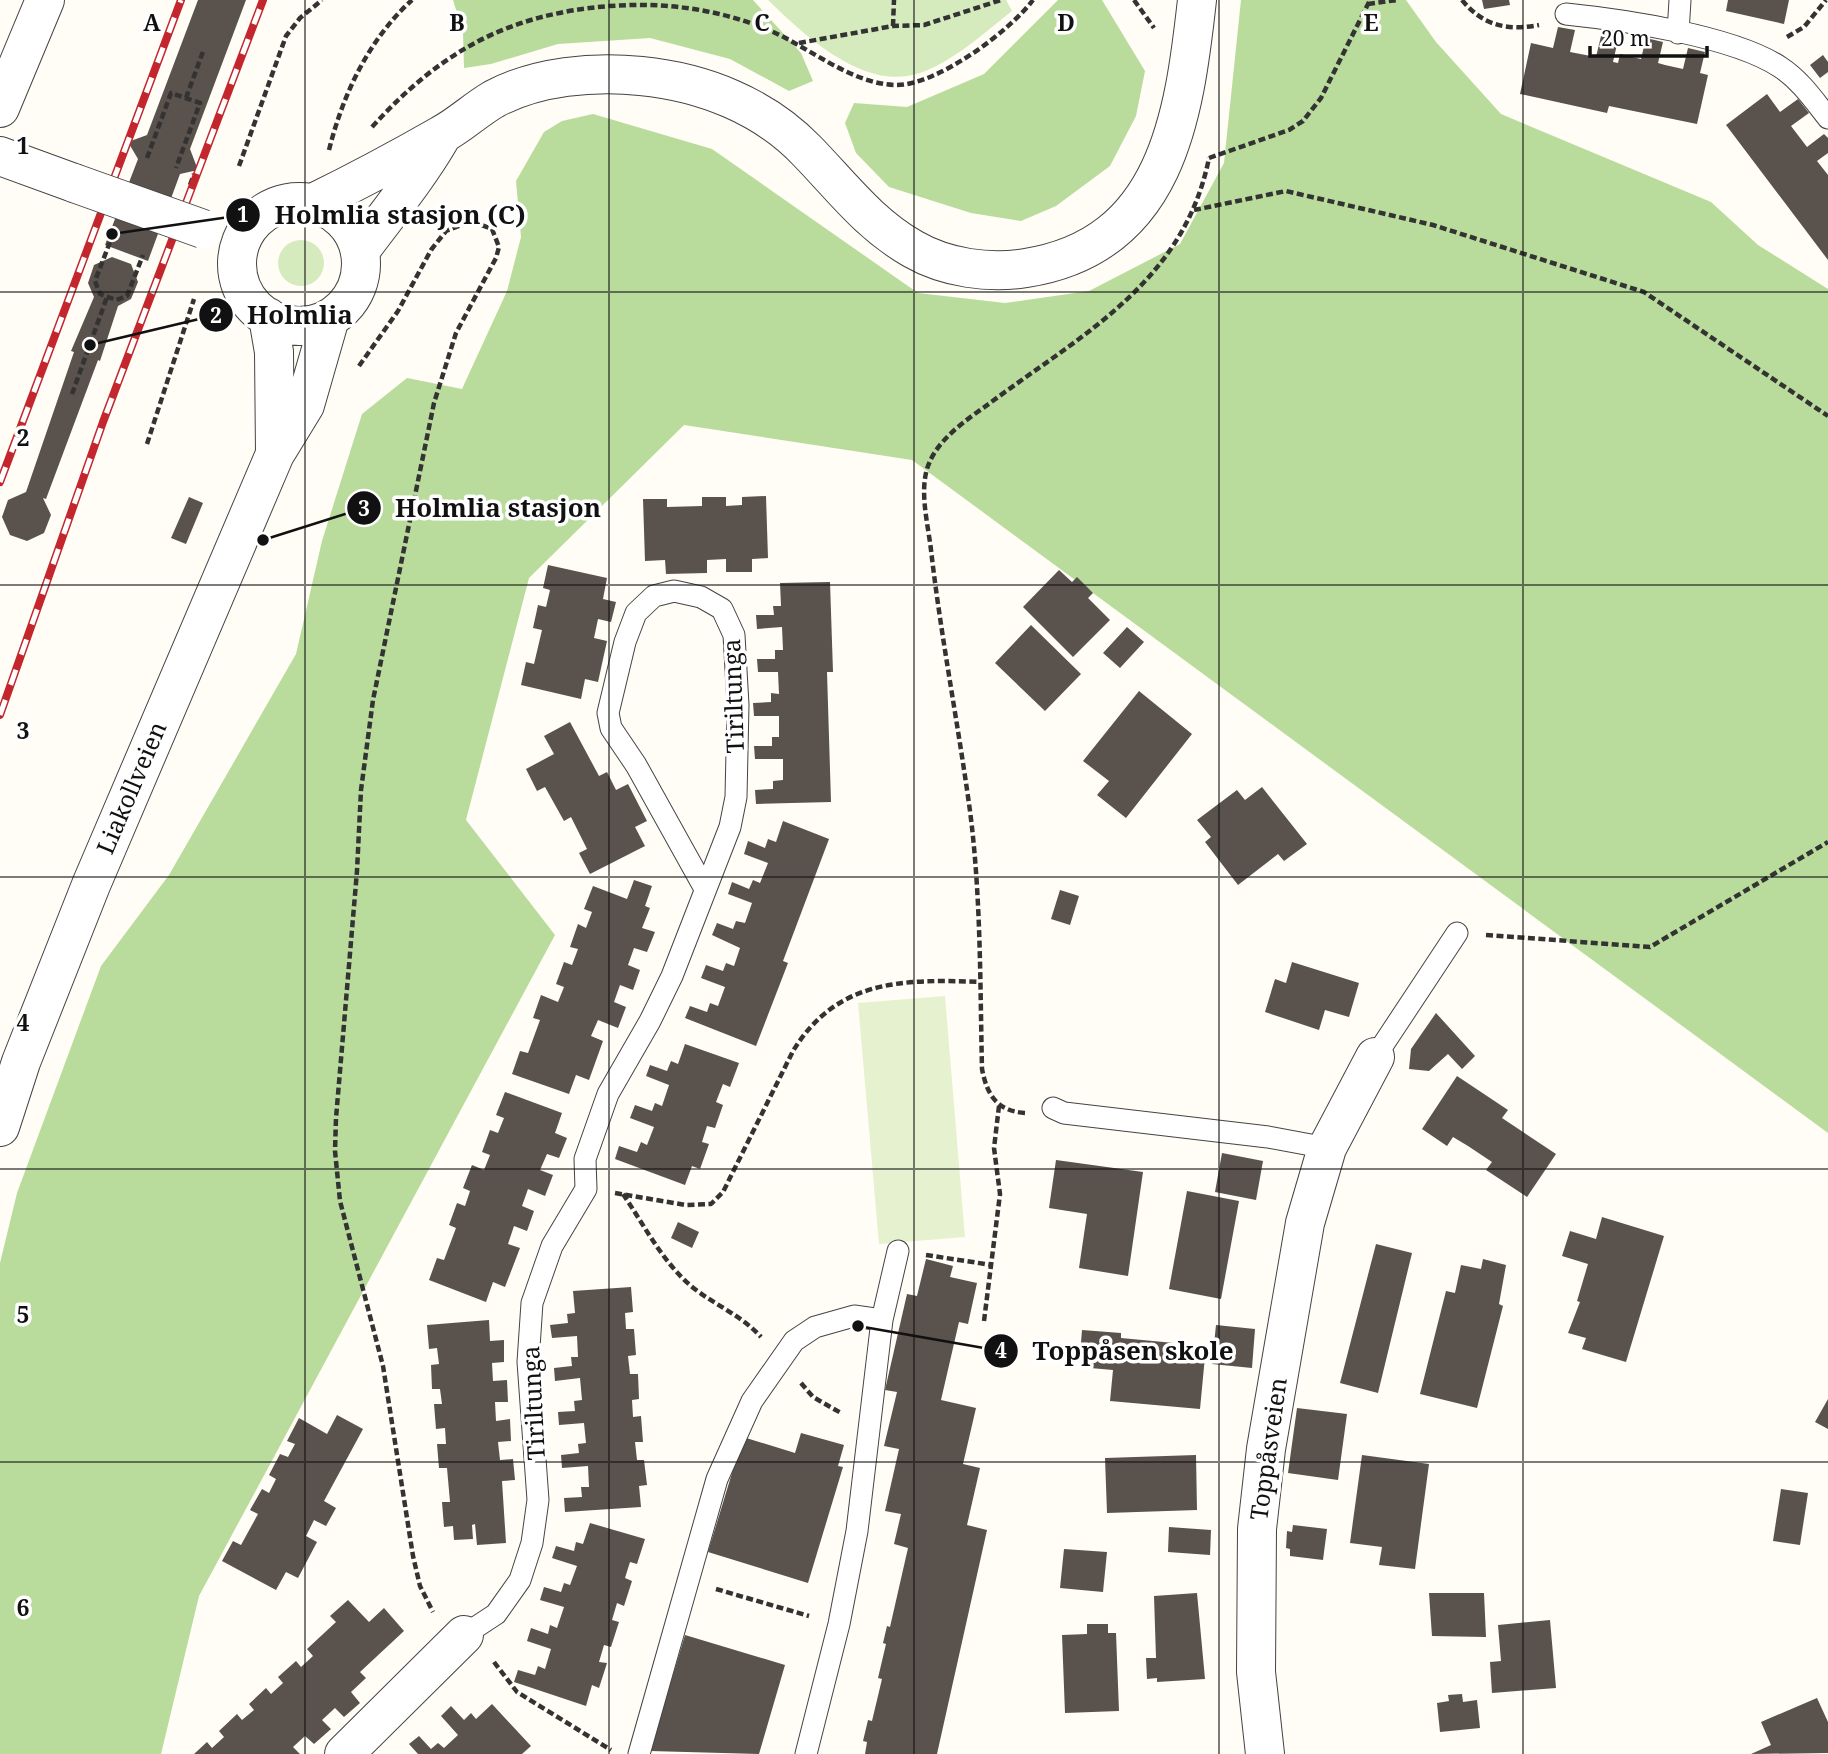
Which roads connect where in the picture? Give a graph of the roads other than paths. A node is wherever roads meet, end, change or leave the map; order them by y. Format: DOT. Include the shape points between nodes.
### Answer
graph roads {
  1 [pos="45,0"];
  2 [pos="1198,0"];
  3 [pos="1679,0"];
  4 [pos="1566,14"];
  5 [pos="1678,33"];
  6 [pos="0,108"];
  7 [pos="1828,118"];
  8 [pos="442,135"];
  9 [pos="0,156"];
  10 [pos="313,203"];
  11 [pos="242,243"];
  12 [pos="360,251"];
  13 [pos="268,317"];
  14 [pos="330,318"];
  15 [pos="275,454"];
  16 [pos="705,888"];
  17 [pos="1457,933"];
  18 [pos="1375,1057"];
  19 [pos="1053,1108"];
  20 [pos="0,1127"];
  21 [pos="1327,1149"];
  22 [pos="898,1251"];
  23 [pos="882,1320"];
  24 [pos="464,1635"];
  25 [pos="628,1753"];
  26 [pos="344,1754"];
  27 [pos="806,1754"];
  28 [pos="1265,1754"];
  1 -- 6 [label="street"];
  2 -- 8 [label="street" via="1184,100 1165,162 1151,188 1112,233 1083,251 1036,266 984,270 950,264 914,250 869,219 778,125 716,92 680,82 605,74 536,84 494,99"];
  3 -- 5 [label="lane"];
  4 -- 5 [label="lane"];
  5 -- 7 [label="lane" via="1750,49 1791,76"];
  8 -- 10 [label="street"];
  8 -- 12 [label="street" via="424,167"];
  9 -- 11 [label="street, bridge"];
  10 -- 11 [label="street" via="278,206 262,215"];
  10 -- 12 [label="street" via="348,226"];
  11 -- 13 [label="street" via="241,284 256,309"];
  12 -- 14 [label="street" via="359,282 343,308"];
  13 -- 14 [label="street" via="292,326"];
  13 -- 15 [label="street, Liakollveien" via="274,352"];
  14 -- 15 [label="street, Liakollveien" via="305,405"];
  15 -- 20 [label="street, Liakollveien" via="91,885"];
  16 -- 16 [label="lane, Tiriltunga" via="722,851 736,797 734,635 722,609 701,597 674,591 654,596 636,613 608,713 611,729"];
  16 -- 24 [label="lane, Tiriltunga" via="672,976 608,1094 585,1159 586,1189 552,1246 532,1303 528,1362 538,1500 532,1543 520,1580 496,1614"];
  17 -- 18 [label="lane, Toppåsveien"];
  18 -- 21 [label="street, Toppåsveien"];
  19 -- 21 [label="lane"];
  21 -- 28 [label="street, Toppåsveien" via="1305,1223 1266,1449 1257,1529 1256,1672"];
  22 -- 23 [label="lane"];
  23 -- 25 [label="lane" via="836,1318 808,1332 794,1341 752,1401 717,1479 688,1581"];
  23 -- 27 [label="lane" via="857,1531"];
  24 -- 26 [label="street, Tiriltunga"];
}
